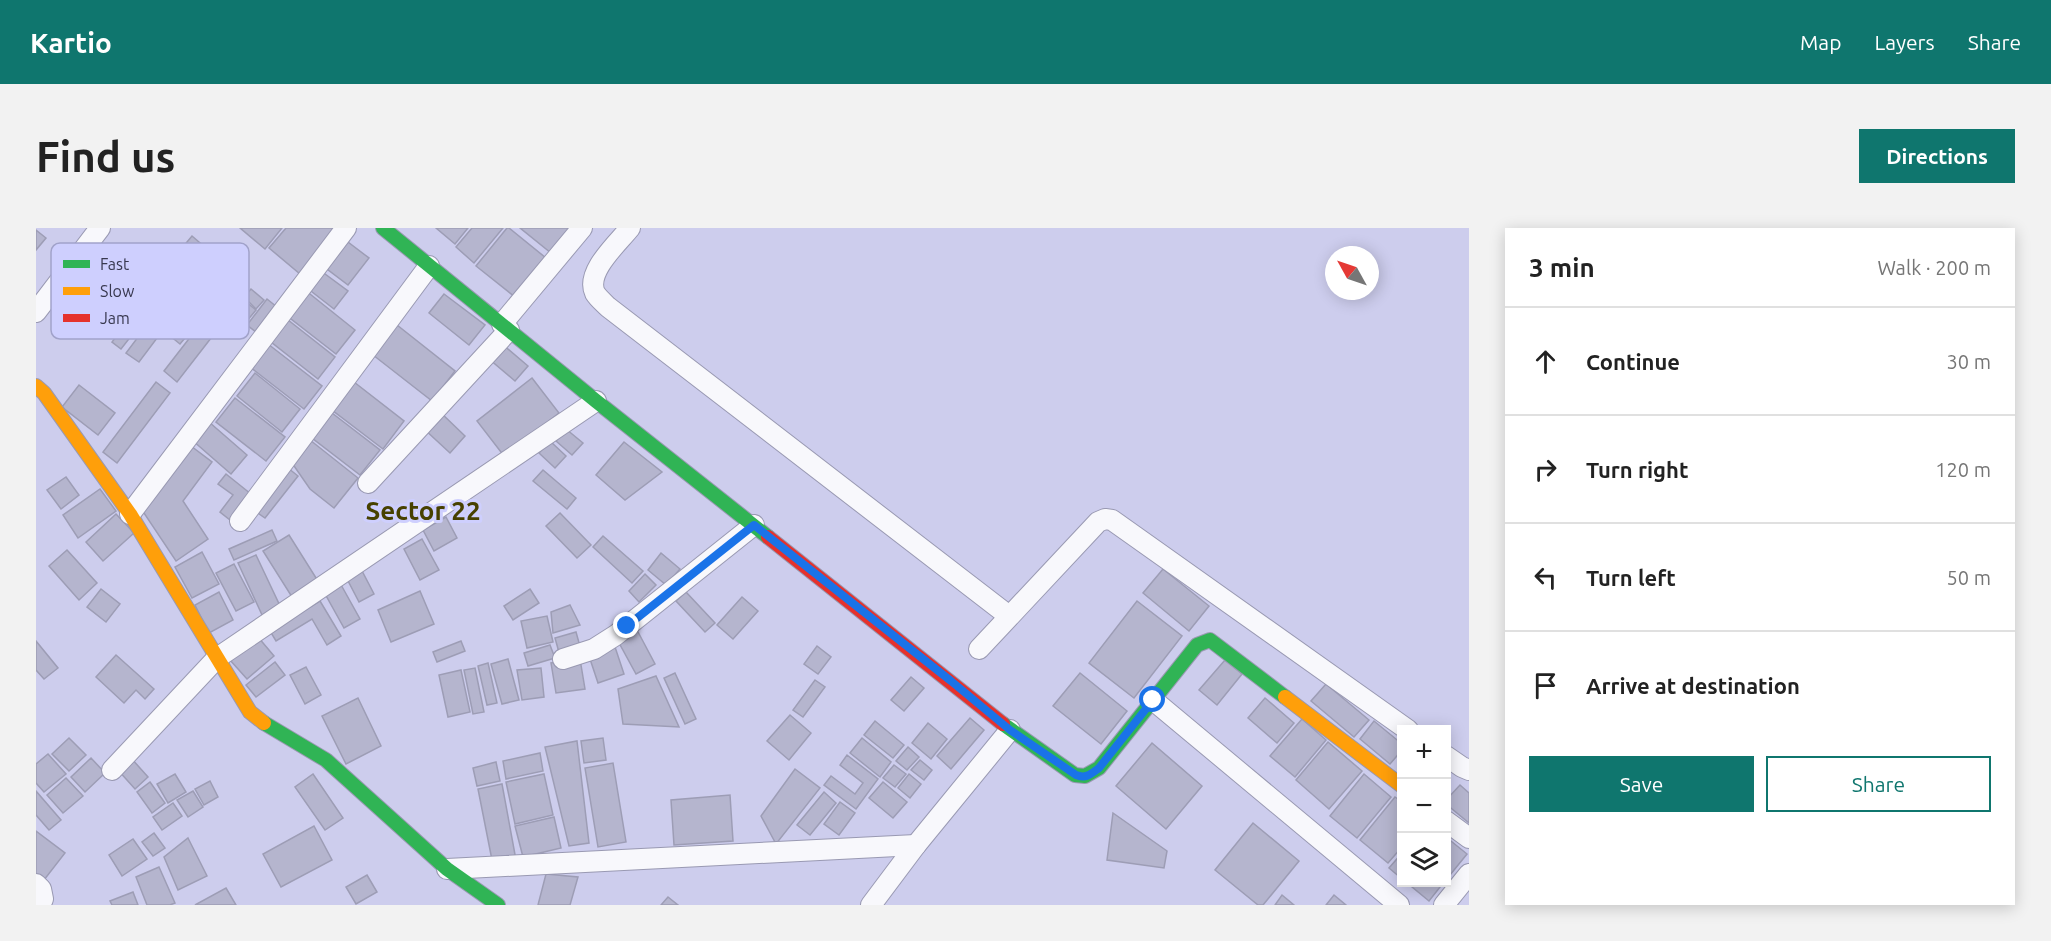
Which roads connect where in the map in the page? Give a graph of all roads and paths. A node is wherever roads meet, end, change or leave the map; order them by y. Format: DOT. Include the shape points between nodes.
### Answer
graph roads {
  1 [pos="100,228"];
  2 [pos="346,228"];
  3 [pos="383,228"];
  4 [pos="582,228"];
  5 [pos="630,228"];
  6 [pos="89,243"];
  7 [pos="429,266"];
  8 [pos="51,292"];
  9 [pos="36,312"];
  10 [pos="505,327"];
  11 [pos="36,386"];
  12 [pos="596,401"];
  13 [pos="369,483"];
  14 [pos="130,514"];
  15 [pos="240,521"];
  16 [pos="754,525"];
  17 [pos="1009,616"];
  18 [pos="979,649"];
  19 [pos="217,658"];
  20 [pos="563,659"];
  21 [pos="1153,700"];
  22 [pos="1402,725"];
  23 [pos="1010,730"];
  24 [pos="1451,759"];
  25 [pos="112,770"];
  26 [pos="1469,770"];
  27 [pos="1397,783"];
  28 [pos="1451,825"];
  29 [pos="1469,838"];
  30 [pos="915,844"];
  31 [pos="447,869"];
  32 [pos="1469,874"];
  33 [pos="36,884"];
  34 [pos="40,905"];
  35 [pos="498,905"];
  36 [pos="871,905"];
  37 [pos="1399,905"];
  38 [pos="1444,905"];
  1 -- 6 [label="street"];
  2 -- 14 [label="street"];
  3 -- 7 [label="street"];
  4 -- 10 [label="street"];
  5 -- 17 [label="street" via="593,277 595,292 608,307"];
  7 -- 10 [label="street"];
  7 -- 15 [label="street"];
  8 -- 9 [label="street"];
  10 -- 12 [label="street"];
  10 -- 13 [label="street"];
  11 -- 14 [label="street"];
  12 -- 16 [label="street"];
  12 -- 19 [label="street"];
  14 -- 19 [label="street"];
  16 -- 20 [label="street" via="616,634 594,649"];
  16 -- 23 [label="street"];
  17 -- 18 [label="street"];
  17 -- 22 [label="street" via="1098,522 1112,520"];
  19 -- 25 [label="street"];
  19 -- 31 [label="street" via="258,720 326,760"];
  21 -- 23 [label="street" via="1099,768 1082,777"];
  21 -- 27 [label="street" via="1197,645 1210,640"];
  21 -- 37 [label="street"];
  23 -- 30 [label="street"];
  24 -- 26 [label="street"];
  28 -- 29 [label="street"];
  30 -- 31 [label="street"];
  30 -- 36 [label="street"];
  31 -- 35 [label="street"];
  32 -- 38 [label="street"];
  33 -- 34 [label="street" via="43,899"];
}
